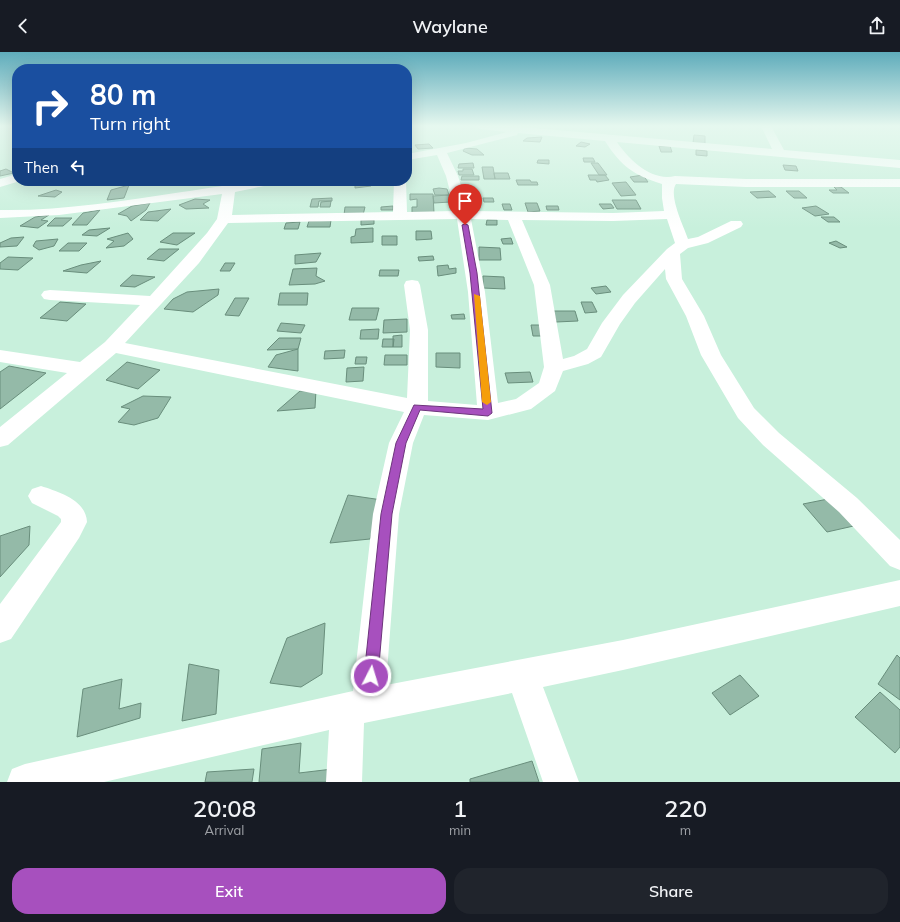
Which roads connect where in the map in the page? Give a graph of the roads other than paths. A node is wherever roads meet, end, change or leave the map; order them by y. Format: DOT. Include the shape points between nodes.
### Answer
graph roads {
  1 [pos="446,160"];
  2 [pos="624,160"];
  3 [pos="774,160"];
  4 [pos="855,160"];
  5 [pos="900,164"];
  6 [pos="773,173"];
  7 [pos="12,179"];
  8 [pos="668,182"];
  9 [pos="0,183"];
  10 [pos="900,184"];
  11 [pos="184,186"];
  12 [pos="244,186"];
  13 [pos="400,186"];
  14 [pos="229,189"];
  15 [pos="180,197"];
  16 [pos="0,214"];
  17 [pos="463,215"];
  18 [pos="672,215"];
  19 [pos="400,216"];
  20 [pos="513,216"];
  21 [pos="224,219"];
  22 [pos="736,224"];
  23 [pos="678,248"];
  24 [pos="412,285"];
  25 [pos="50,295"];
  26 [pos="154,301"];
  27 [pos="112,346"];
  28 [pos="0,356"];
  29 [pos="554,367"];
  30 [pos="82,369"];
  31 [pos="417,407"];
  32 [pos="488,413"];
  33 [pos="0,439"];
  34 [pos="41,496"];
  35 [pos="900,558"];
  36 [pos="900,593"];
  37 [pos="0,629"];
  38 [pos="522,674"];
  39 [pos="357,707"];
  40 [pos="25,782"];
  41 [pos="344,782"];
  42 [pos="561,782"];
  1 -- 17 [label="street" via="452,170"];
  2 -- 8 [label="street" via="632,168"];
  3 -- 6 [label="street"];
  4 -- 5 [label="street"];
  6 -- 8 [label="street"];
  6 -- 10 [label="street"];
  7 -- 9 [label="street"];
  8 -- 18 [label="street" via="666,193"];
  11 -- 15 [label="street"];
  12 -- 14 [label="street"];
  13 -- 19 [label="street"];
  14 -- 15 [label="street"];
  14 -- 21 [label="street"];
  15 -- 16 [label="street" via="53,212"];
  17 -- 19 [label="street"];
  17 -- 20 [label="street"];
  17 -- 32 [label="street" via="474,273"];
  18 -- 20 [label="street" via="613,218"];
  18 -- 23 [label="street"];
  19 -- 21 [label="street"];
  20 -- 29 [label="street" via="542,285"];
  21 -- 26 [label="street" via="197,256"];
  22 -- 23 [label="street" via="703,240"];
  23 -- 29 [label="street" via="629,299 611,323 594,353 581,360"];
  23 -- 35 [label="street" via="674,279 695,316 715,362 746,413 771,439 848,505"];
  24 -- 31 [label="street" via="419,330"];
  25 -- 26 [label="street"];
  26 -- 27 [label="street"];
  27 -- 30 [label="street"];
  27 -- 31 [label="street"];
  28 -- 30 [label="street"];
  29 -- 32 [label="street" via="548,386 537,395 523,404"];
  30 -- 33 [label="street"];
  31 -- 32 [label="street"];
  31 -- 39 [label="street" via="401,443 386,514"];
  34 -- 37 [label="street" via="68,510 73,514 74,521"];
  36 -- 38 [label="street" via="623,655"];
  38 -- 39 [label="street"];
  38 -- 42 [label="street"];
  39 -- 40 [label="street"];
  39 -- 41 [label="street"];
}
